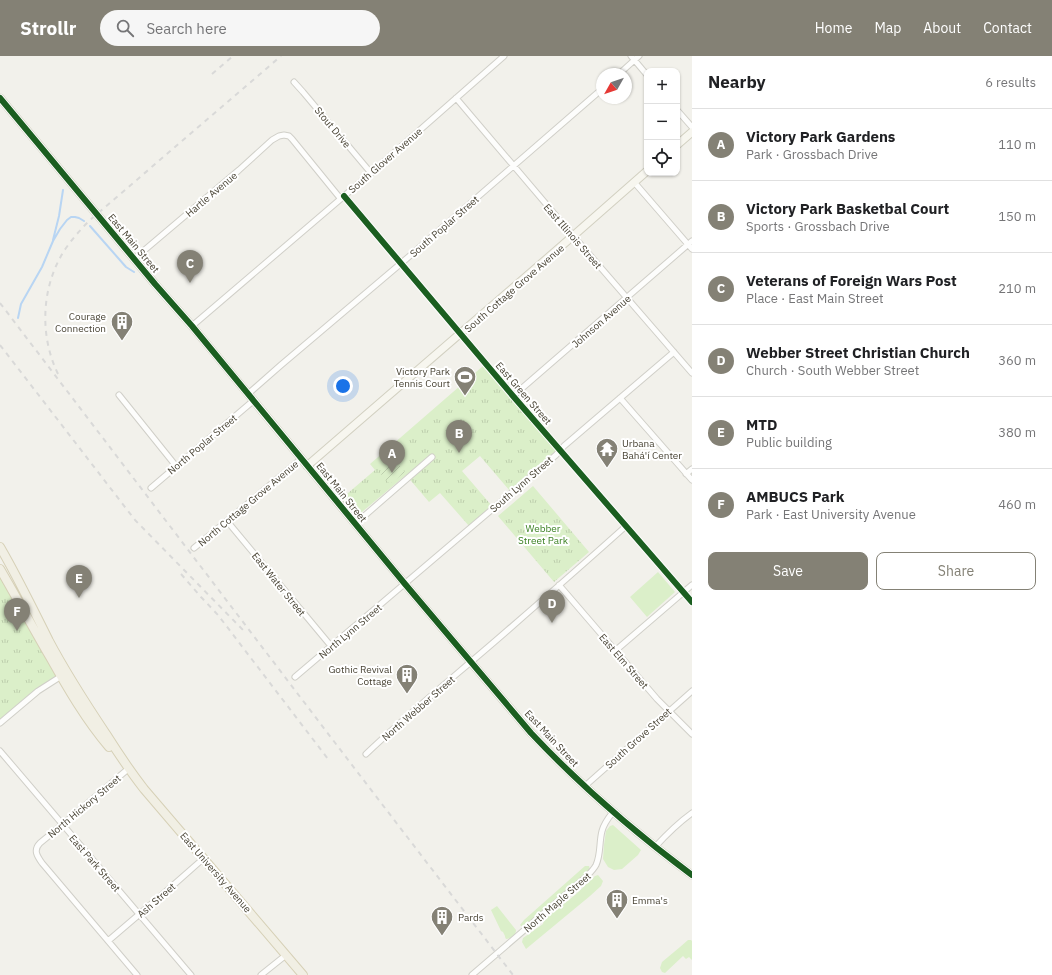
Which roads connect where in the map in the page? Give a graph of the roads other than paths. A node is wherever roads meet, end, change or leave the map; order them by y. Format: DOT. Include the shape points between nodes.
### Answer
graph roads {
  1 [pos="504,56"];
  2 [pos="639,56"];
  3 [pos="632,58"];
  4 [pos="624,68"];
  5 [pos="644,72"];
  6 [pos="294,82"];
  7 [pos="596,94"];
  8 [pos="0,98"];
  9 [pos="456,98"];
  10 [pos="680,114"];
  11 [pos="692,128"];
  12 [pos="692,132"];
  13 [pos="289,136"];
  14 [pos="680,142"];
  15 [pos="513,166"];
  16 [pos="371,172"];
  17 [pos="644,174"];
  18 [pos="634,182"];
  19 [pos="342,197"];
  20 [pos="573,236"];
  21 [pos="690,243"];
  22 [pos="692,249"];
  23 [pos="134,259"];
  24 [pos="401,263"];
  25 [pos="627,298"];
  26 [pos="192,326"];
  27 [pos="460,334"];
  28 [pos="674,352"];
  29 [pos="692,373"];
  30 [pos="248,394"];
  31 [pos="119,395"];
  32 [pos="513,396"];
  33 [pos="620,398"];
  34 [pos="253,401"];
  35 [pos="560,451"];
  36 [pos="432,457"];
  37 [pos="301,459"];
  38 [pos="176,466"];
  39 [pos="307,466"];
  40 [pos="692,469"];
  41 [pos="686,474"];
  42 [pos="692,480"];
  43 [pos="151,488"];
  44 [pos="227,521"];
  45 [pos="355,524"];
  46 [pos="626,526"];
  47 [pos="0,547"];
  48 [pos="194,548"];
  49 [pos="0,569"];
  50 [pos="405,584"];
  51 [pos="692,585"];
  52 [pos="559,586"];
  53 [pos="684,592"];
  54 [pos="692,602"];
  55 [pos="331,646"];
  56 [pos="615,651"];
  57 [pos="471,662"];
  58 [pos="64,675"];
  59 [pos="295,677"];
  60 [pos="692,691"];
  61 [pos="670,711"];
  62 [pos="0,723"];
  63 [pos="692,734"];
  64 [pos="0,751"];
  65 [pos="366,754"];
  66 [pos="128,769"];
  67 [pos="585,786"];
  68 [pos="613,812"];
  69 [pos="692,813"];
  70 [pos="62,825"];
  71 [pos="655,847"];
  72 [pos="204,858"];
  73 [pos="692,875"];
  74 [pos="139,914"];
  75 [pos="108,941"];
  76 [pos="286,955"];
  77 [pos="137,975"];
  78 [pos="191,975"];
  79 [pos="261,975"];
  80 [pos="303,975"];
  81 [pos="472,975"];
  1 -- 9 [label="street, South Glover Avenue"];
  2 -- 3 [label="street"];
  3 -- 4 [label="street"];
  3 -- 5 [label="street"];
  6 -- 16 [label="street, Stout Drive"];
  7 -- 15 [label="street, South Poplar Street"];
  8 -- 23 [label="main road, East Main Street"];
  9 -- 15 [label="street, East Illinois Street"];
  9 -- 16 [label="street, South Glover Avenue"];
  10 -- 11 [label="street"];
  12 -- 14 [label="main road"];
  13 -- 19 [label="street, East Green Street"];
  13 -- 23 [label="street, Hartle Avenue" via="284,134 272,140"];
  15 -- 20 [label="street, East Illinois Street"];
  15 -- 24 [label="street, South Poplar Street"];
  16 -- 19 [label="street, South Glover Avenue"];
  17 -- 18 [label="main road, South Cottage Grove Avenue"];
  18 -- 20 [label="main road, South Cottage Grove Avenue"];
  18 -- 21 [label="street"];
  19 -- 24 [label="street, East Green Street"];
  19 -- 26 [label="street, South Glover Avenue"];
  20 -- 25 [label="street, East Illinois Street"];
  20 -- 27 [label="main road, South Cottage Grove Avenue"];
  21 -- 22 [label="street"];
  21 -- 25 [label="street, Johnson Avenue"];
  23 -- 26 [label="main road, East Main Street"];
  24 -- 27 [label="street, East Green Street"];
  24 -- 30 [label="street, South Poplar Street"];
  25 -- 28 [label="street, East Illinois Street"];
  25 -- 32 [label="street, Johnson Avenue"];
  26 -- 30 [label="main road, East Main Street"];
  27 -- 32 [label="street, East Green Street"];
  27 -- 39 [label="main road, South Cottage Grove Avenue"];
  28 -- 29 [label="street, East Illinois Street"];
  28 -- 33 [label="street, South Lynn Street"];
  30 -- 34 [label="main road, East Main Street"];
  31 -- 38 [label="street"];
  32 -- 35 [label="street, East Green Street"];
  33 -- 35 [label="street, South Lynn Street"];
  33 -- 41 [label="street"];
  34 -- 37 [label="main road, East Main Street"];
  34 -- 38 [label="street, North Poplar Street"];
  35 -- 46 [label="street, East Green Street"];
  35 -- 50 [label="street, South Lynn Street"];
  36 -- 45 [label="street"];
  37 -- 39 [label="main road, East Main Street"];
  37 -- 44 [label="street, North Cottage Grove Avenue"];
  38 -- 43 [label="street, North Poplar Street"];
  39 -- 45 [label="main road, East Main Street"];
  40 -- 41 [label="street"];
  41 -- 42 [label="street"];
  44 -- 48 [label="street, North Cottage Grove Avenue"];
  44 -- 55 [label="street, East Water Street"];
  45 -- 50 [label="main road, East Main Street"];
  46 -- 52 [label="street, North Webber Street"];
  46 -- 53 [label="street, East Green Street"];
  47 -- 58 [label="main road, East University Avenue" via="50,641"];
  49 -- 58 [label="main road, East University Avenue"];
  50 -- 55 [label="street, North Lynn Street"];
  50 -- 57 [label="main road, East Main Street"];
  51 -- 53 [label="street"];
  52 -- 56 [label="street, East Elm Street"];
  52 -- 57 [label="street, North Webber Street"];
  53 -- 54 [label="street, East Green Street"];
  53 -- 56 [label="street"];
  55 -- 59 [label="street, North Lynn Street"];
  56 -- 61 [label="street, East Elm Street"];
  57 -- 65 [label="street, North Webber Street"];
  57 -- 67 [label="main road, East Main Street" via="536,738"];
  58 -- 62 [label="street" via="38,691"];
  58 -- 66 [label="main road, East University Avenue"];
  60 -- 61 [label="street, South Grove Street"];
  61 -- 63 [label="street, East Elm Street"];
  61 -- 67 [label="street, South Grove Street"];
  64 -- 70 [label="street, East Park Street"];
  66 -- 70 [label="street, North Hickory Street"];
  66 -- 72 [label="main road, East University Avenue"];
  67 -- 68 [label="main road, East Main Street"];
  68 -- 71 [label="main road, East Main Street"];
  68 -- 81 [label="street, North Maple Street" via="604,824 597,864 586,877"];
  69 -- 71 [label="street"];
  70 -- 74 [label="street, East Park Street"];
  70 -- 75 [label="street, North Hickory Street" via="36,848 38,857"];
  71 -- 73 [label="main road, East Main Street"];
  72 -- 74 [label="street, Ash Street"];
  72 -- 76 [label="main road, East University Avenue"];
  74 -- 75 [label="street, Ash Street"];
  74 -- 78 [label="street, East Park Street"];
  75 -- 77 [label="street"];
  76 -- 79 [label="street"];
  76 -- 80 [label="main road, East University Avenue"];
}
